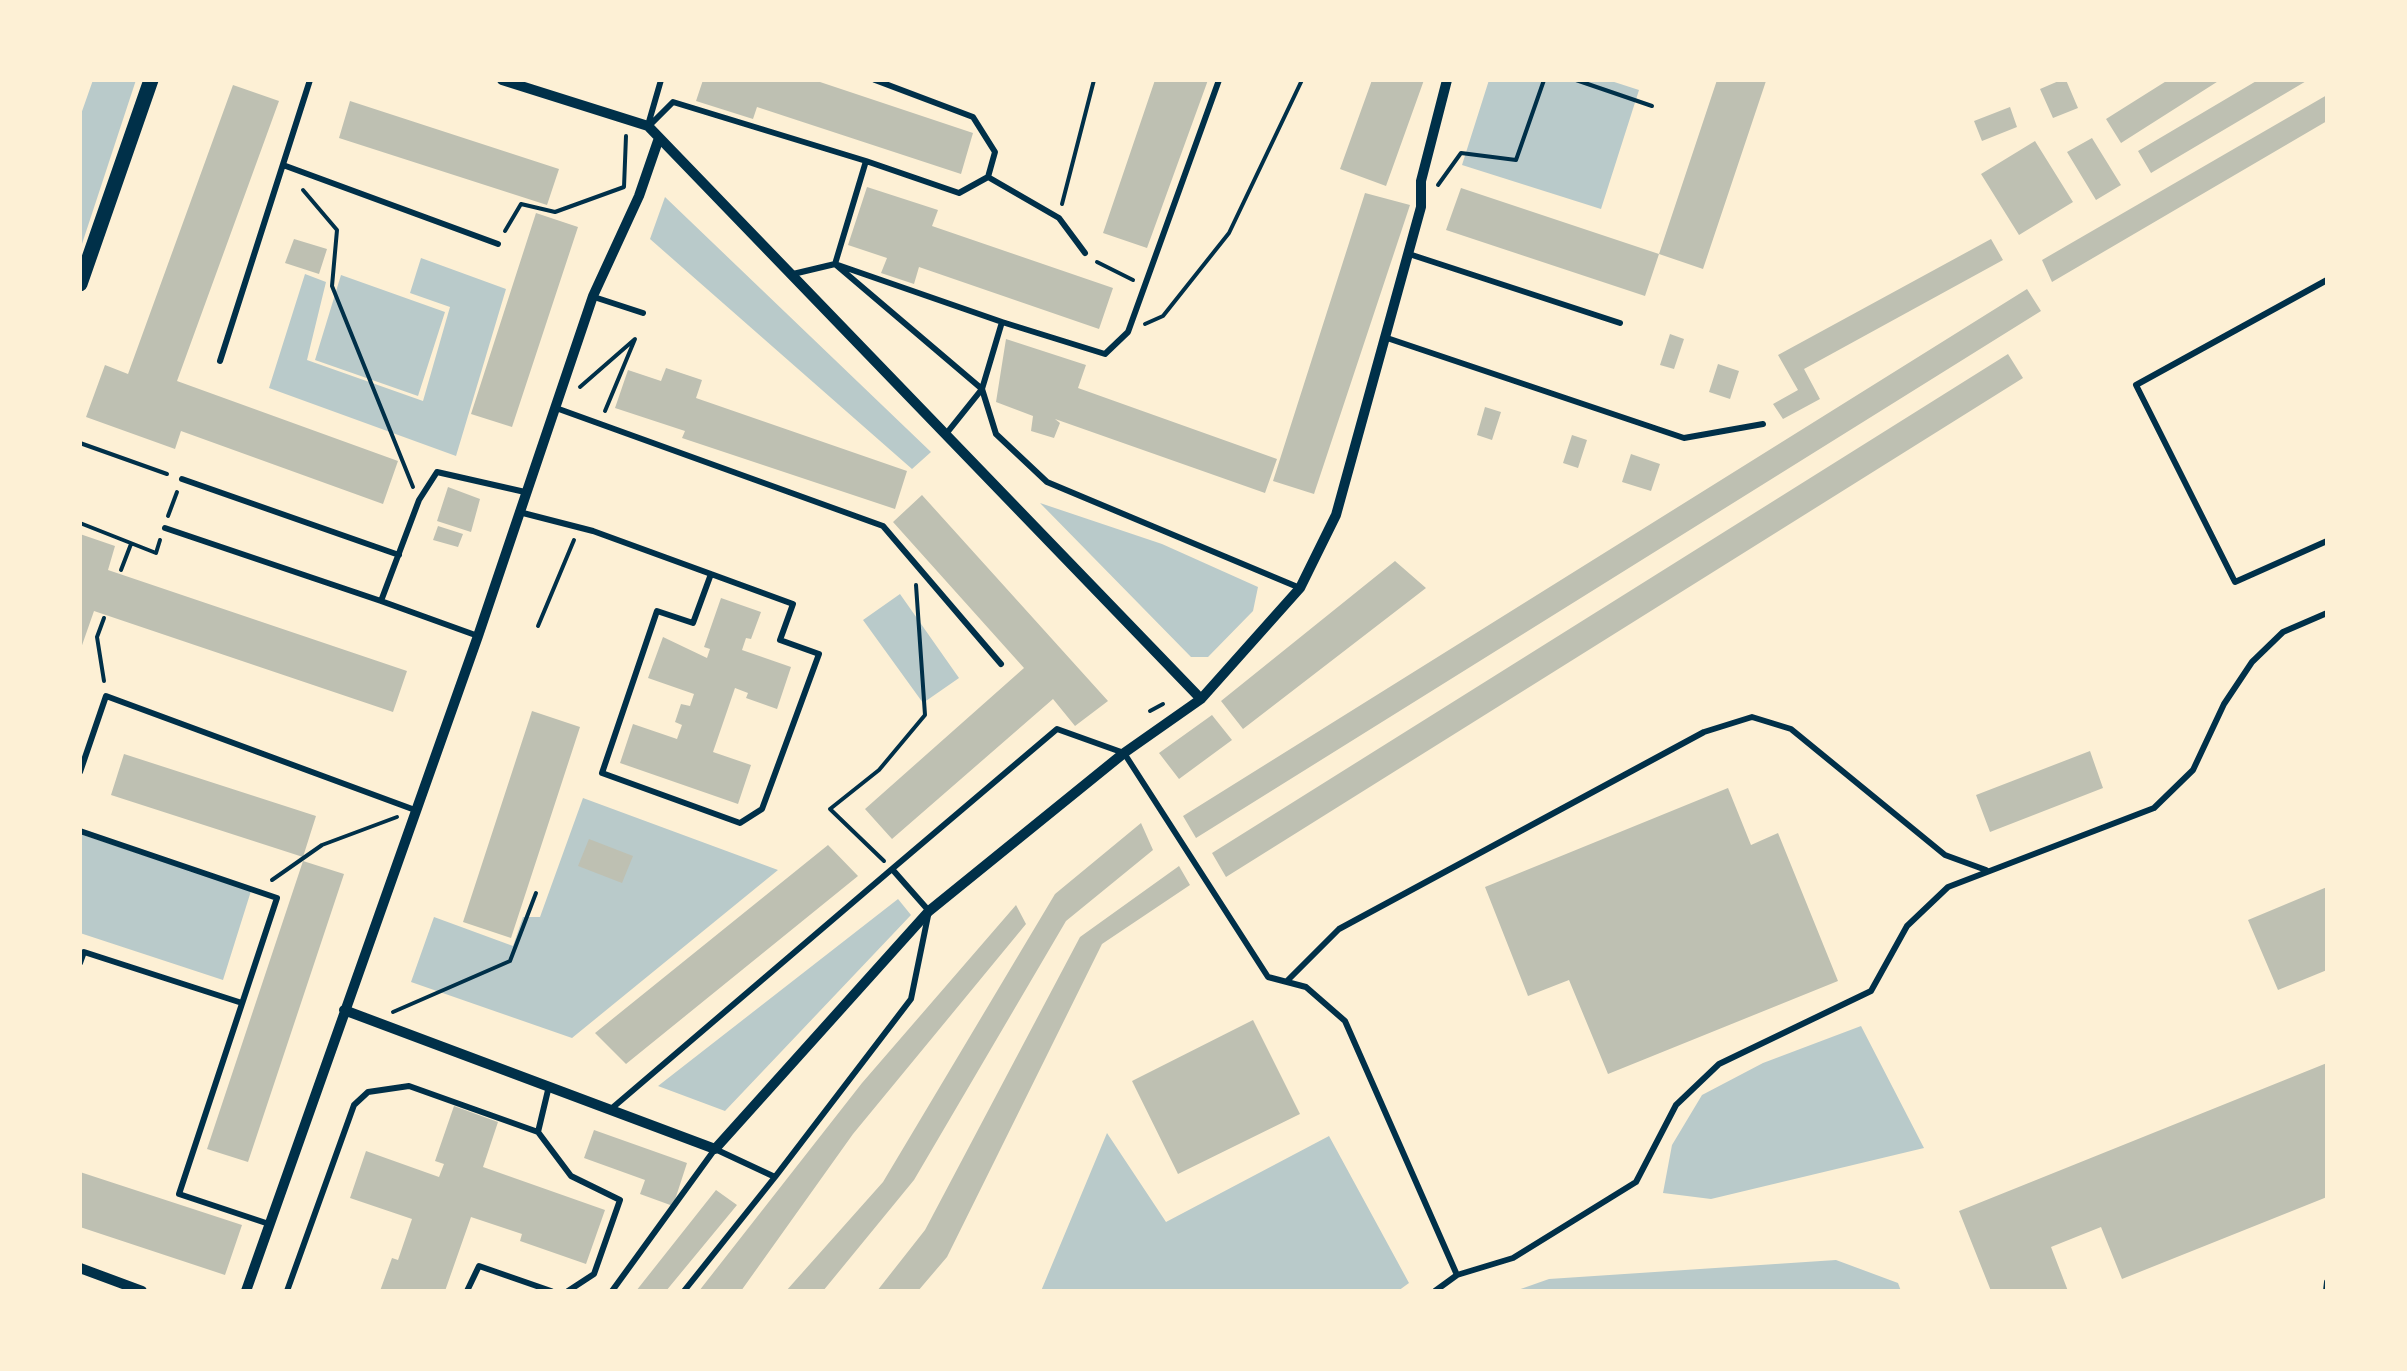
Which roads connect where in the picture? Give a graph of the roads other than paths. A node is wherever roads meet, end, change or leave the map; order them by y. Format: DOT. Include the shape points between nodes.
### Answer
graph roads {
  1 [pos="151,80"];
  2 [pos="310,80"];
  3 [pos="502,80"];
  4 [pos="662,80"];
  5 [pos="875,80"];
  6 [pos="1219,80"];
  7 [pos="1447,80"];
  8 [pos="648,126"];
  9 [pos="659,138"];
  10 [pos="866,161"];
  11 [pos="283,165"];
  12 [pos="988,177"];
  13 [pos="498,244"];
  14 [pos="1085,254"];
  15 [pos="1409,254"];
  16 [pos="835,264"];
  17 [pos="792,274"];
  18 [pos="2327,280"];
  19 [pos="80,284"];
  20 [pos="593,296"];
  21 [pos="643,313"];
  22 [pos="1002,322"];
  23 [pos="1620,323"];
  24 [pos="1387,338"];
  25 [pos="220,361"];
  26 [pos="982,389"];
  27 [pos="556,408"];
  28 [pos="1763,424"];
  29 [pos="946,434"];
  30 [pos="182,479"];
  31 [pos="525,492"];
  32 [pos="518,511"];
  33 [pos="164,528"];
  34 [pos="2327,541"];
  35 [pos="400,555"];
  36 [pos="711,574"];
  37 [pos="1300,588"];
  38 [pos="381,601"];
  39 [pos="2327,613"];
  40 [pos="478,636"];
  41 [pos="1001,664"];
  42 [pos="1201,699"];
  43 [pos="1124,753"];
  44 [pos="80,772"];
  45 [pos="415,810"];
  46 [pos="80,831"];
  47 [pos="892,870"];
  48 [pos="1989,871"];
  49 [pos="930,911"];
  50 [pos="80,963"];
  51 [pos="1286,982"];
  52 [pos="242,1003"];
  53 [pos="344,1010"];
  54 [pos="549,1085"];
  55 [pos="610,1109"];
  56 [pos="538,1132"];
  57 [pos="715,1149"];
  58 [pos="776,1176"];
  59 [pos="268,1224"];
  60 [pos="80,1268"];
  61 [pos="1457,1275"];
  62 [pos="2327,1282"];
  63 [pos="142,1291"];
  64 [pos="246,1291"];
  65 [pos="287,1291"];
  66 [pos="467,1291"];
  67 [pos="551,1291"];
  68 [pos="568,1291"];
  69 [pos="612,1291"];
  70 [pos="684,1291"];
  71 [pos="1435,1291"];
  72 [pos="2326,1291"];
  1 -- 19 [label="street"];
  2 -- 11 [label="lane"];
  3 -- 8 [label="street"];
  4 -- 8 [label="lane"];
  5 -- 12 [label="lane" via="973,117 996,152"];
  6 -- 22 [label="lane" via="1128,332 1105,354"];
  7 -- 15 [label="street"];
  8 -- 9 [label="street"];
  8 -- 10 [label="lane" via="673,102"];
  9 -- 17 [label="street"];
  9 -- 20 [label="street"];
  10 -- 12 [label="lane" via="959,193"];
  10 -- 16 [label="lane"];
  11 -- 13 [label="lane"];
  11 -- 25 [label="lane"];
  12 -- 14 [label="lane" via="1059,218"];
  15 -- 23 [label="lane"];
  15 -- 24 [label="street"];
  16 -- 17 [label="lane"];
  16 -- 22 [label="lane"];
  16 -- 26 [label="lane"];
  17 -- 29 [label="street"];
  18 -- 34 [label="lane" via="2136,385 2235,582"];
  20 -- 21 [label="lane"];
  20 -- 27 [label="street"];
  22 -- 26 [label="lane"];
  24 -- 28 [label="lane" via="1684,438"];
  24 -- 37 [label="street" via="1336,515"];
  26 -- 29 [label="lane"];
  26 -- 37 [label="lane" via="996,434 1047,482"];
  27 -- 31 [label="street"];
  27 -- 41 [label="lane" via="883,526"];
  29 -- 42 [label="street"];
  30 -- 35 [label="lane"];
  31 -- 32 [label="street"];
  31 -- 35 [label="lane" via="437,472 419,500"];
  32 -- 36 [label="lane"];
  32 -- 40 [label="street"];
  33 -- 38 [label="lane"];
  35 -- 38 [label="lane"];
  36 -- 36 [label="lane" via="694,623 657,611 602,773 740,823 762,809 819,654 780,640 793,604"];
  37 -- 42 [label="street"];
  38 -- 40 [label="lane"];
  39 -- 48 [label="lane" via="2283,632 2252,662 2193,770 2154,808"];
  40 -- 45 [label="street"];
  42 -- 43 [label="street"];
  43 -- 47 [label="lane" via="1057,728"];
  43 -- 49 [label="street"];
  43 -- 51 [label="lane" via="1268,977"];
  44 -- 45 [label="lane" via="106,696"];
  45 -- 53 [label="street"];
  46 -- 52 [label="lane" via="278,898"];
  47 -- 49 [label="lane"];
  47 -- 55 [label="lane"];
  48 -- 51 [label="lane" via="1945,856 1792,730 1752,717 1704,732 1339,929"];
  48 -- 61 [label="lane" via="1948,887 1907,926 1871,990 1719,1064 1676,1105 1636,1182 1513,1258"];
  49 -- 57 [label="street"];
  49 -- 58 [label="lane" via="911,1000"];
  50 -- 52 [label="lane" via="84,952"];
  51 -- 61 [label="lane" via="1306,987 1345,1021"];
  52 -- 59 [label="lane" via="179,1194"];
  53 -- 54 [label="street"];
  53 -- 59 [label="street"];
  54 -- 55 [label="street"];
  54 -- 56 [label="lane"];
  55 -- 57 [label="street"];
  56 -- 65 [label="lane" via="409,1086 368,1092 354,1105"];
  56 -- 68 [label="lane" via="571,1176 620,1200 594,1274"];
  57 -- 58 [label="lane"];
  57 -- 69 [label="lane"];
  58 -- 70 [label="lane"];
  59 -- 64 [label="street"];
  60 -- 63 [label="street"];
  61 -- 71 [label="lane"];
  62 -- 72 [label="lane"];
  66 -- 67 [label="lane" via="479,1266"];
}
